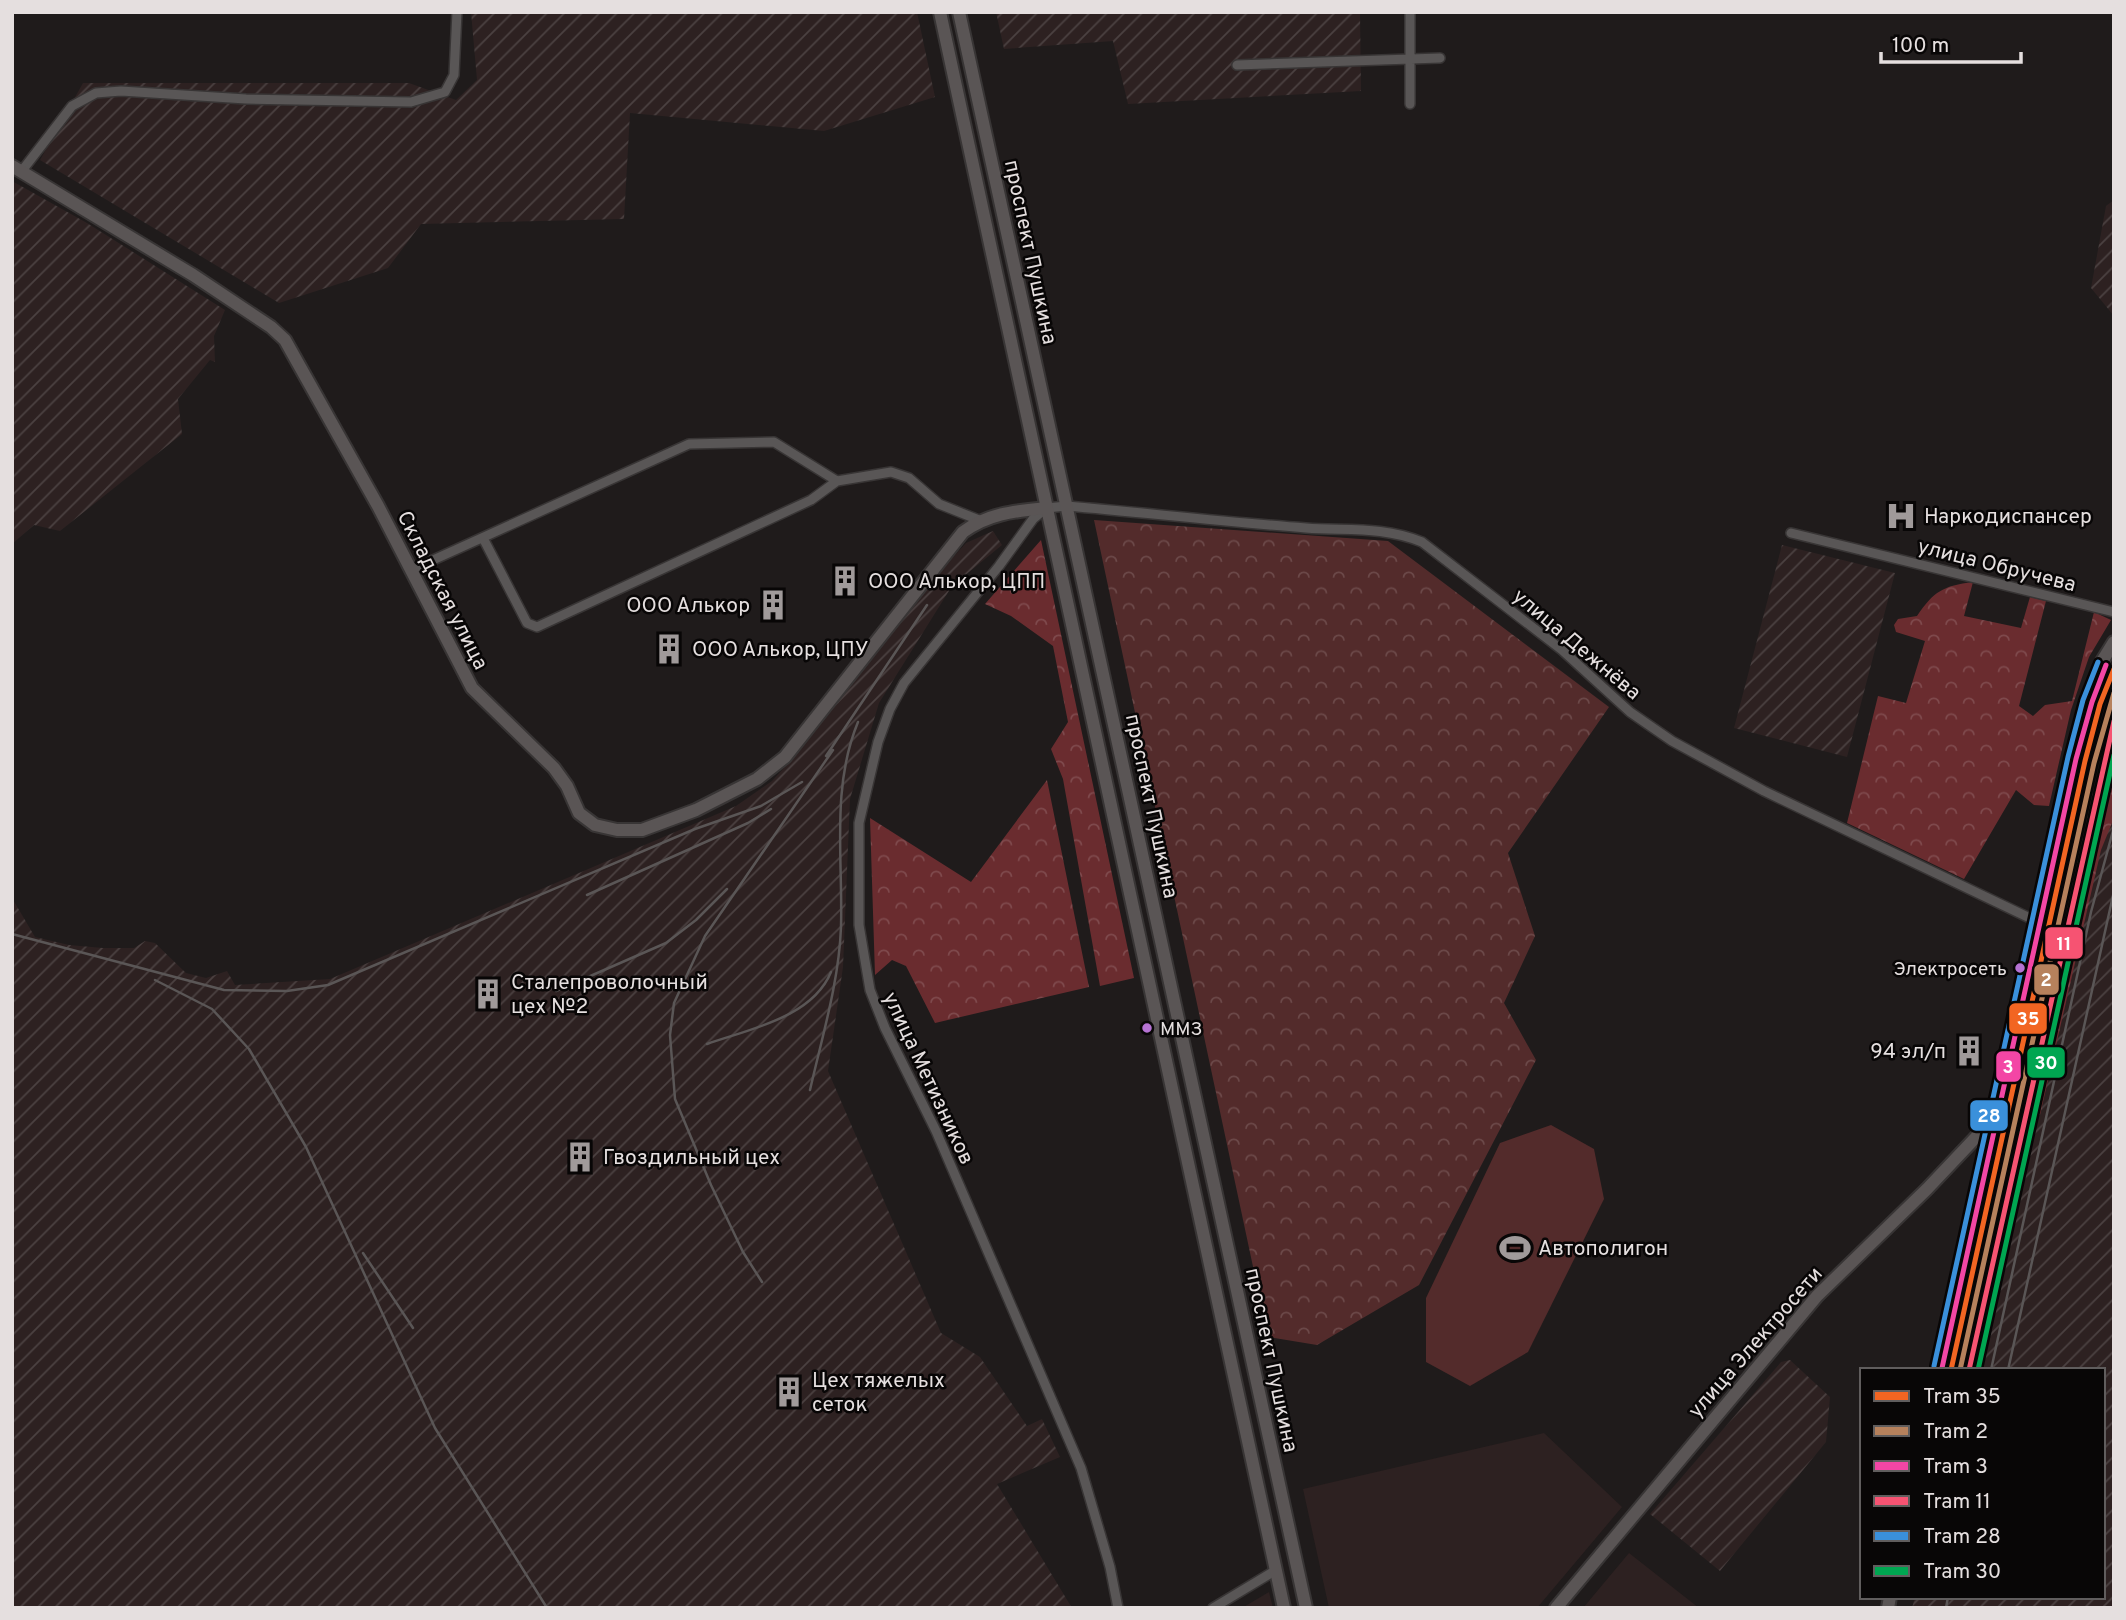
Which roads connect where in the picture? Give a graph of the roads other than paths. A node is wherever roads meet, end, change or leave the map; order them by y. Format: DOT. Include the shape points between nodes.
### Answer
graph roads {
  1 [pos="457,12"];
  2 [pos="940,12"];
  3 [pos="959,12"];
  4 [pos="1410,12"];
  5 [pos="1409,58"];
  6 [pos="1440,58"];
  7 [pos="1237,65"];
  8 [pos="1410,104"];
  9 [pos="17,169"];
  10 [pos="837,481"];
  11 [pos="1067,506"];
  12 [pos="1046,508"];
  13 [pos="979,520"];
  14 [pos="1791,533"];
  15 [pos="483,538"];
  16 [pos="411,570"];
  17 [pos="2114,612"];
  18 [pos="2114,642"];
  19 [pos="2038,922"];
  20 [pos="1997,1114"];
  21 [pos="1249,1339"];
  22 [pos="1227,1344"];
  23 [pos="1938,1368"];
  24 [pos="1276,1570"];
  25 [pos="1118,1608"];
  26 [pos="1213,1608"];
  27 [pos="1284,1608"];
  28 [pos="1306,1608"];
  29 [pos="1556,1608"];
  1 -- 9 [label="street" via="454,75 445,92 433,98 411,102 96,93 72,106"];
  2 -- 12 [label="main road, проспект Пушкина"];
  3 -- 11 [label="main road, проспект Пушкина"];
  4 -- 5 [label="street"];
  5 -- 6 [label="street"];
  5 -- 7 [label="street"];
  5 -- 8 [label="street"];
  9 -- 16 [label="main road, Складская улица" via="193,275 285,340"];
  10 -- 13 [label="street" via="891,472 909,478 939,504"];
  10 -- 15 [label="street" via="774,442 689,444"];
  10 -- 15 [label="street" via="811,500 537,627 527,623"];
  11 -- 12 [label="street, улица Дежнёва"];
  11 -- 19 [label="street, улица Дежнёва" via="1398,532 1422,542 1672,741 1764,791"];
  11 -- 21 [label="main road, проспект Пушкина"];
  12 -- 13 [label="main road, Складская улица"];
  12 -- 22 [label="main road, проспект Пушкина"];
  12 -- 25 [label="street, улица Метизников" via="931,647 890,709 859,823 859,925 870,990 880,1015 936,1131 1081,1468"];
  13 -- 16 [label="main road, Складская улица" via="963,532 785,757 757,779 696,810 642,830 595,825 579,813 554,768 472,688"];
  14 -- 17 [label="street, улица Обручева"];
  15 -- 16 [label="street"];
  18 -- 19 [label="main road" via="2087,703"];
  19 -- 20 [label="main road"];
  20 -- 23 [label="main road"];
  20 -- 29 [label="main road, улица Электросети" via="1817,1296"];
  21 -- 22 [label="main road"];
  21 -- 28 [label="main road, проспект Пушкина"];
  22 -- 24 [label="main road, проспект Пушкина"];
  24 -- 26 [label="street"];
  24 -- 27 [label="main road, проспект Пушкина"];
}
